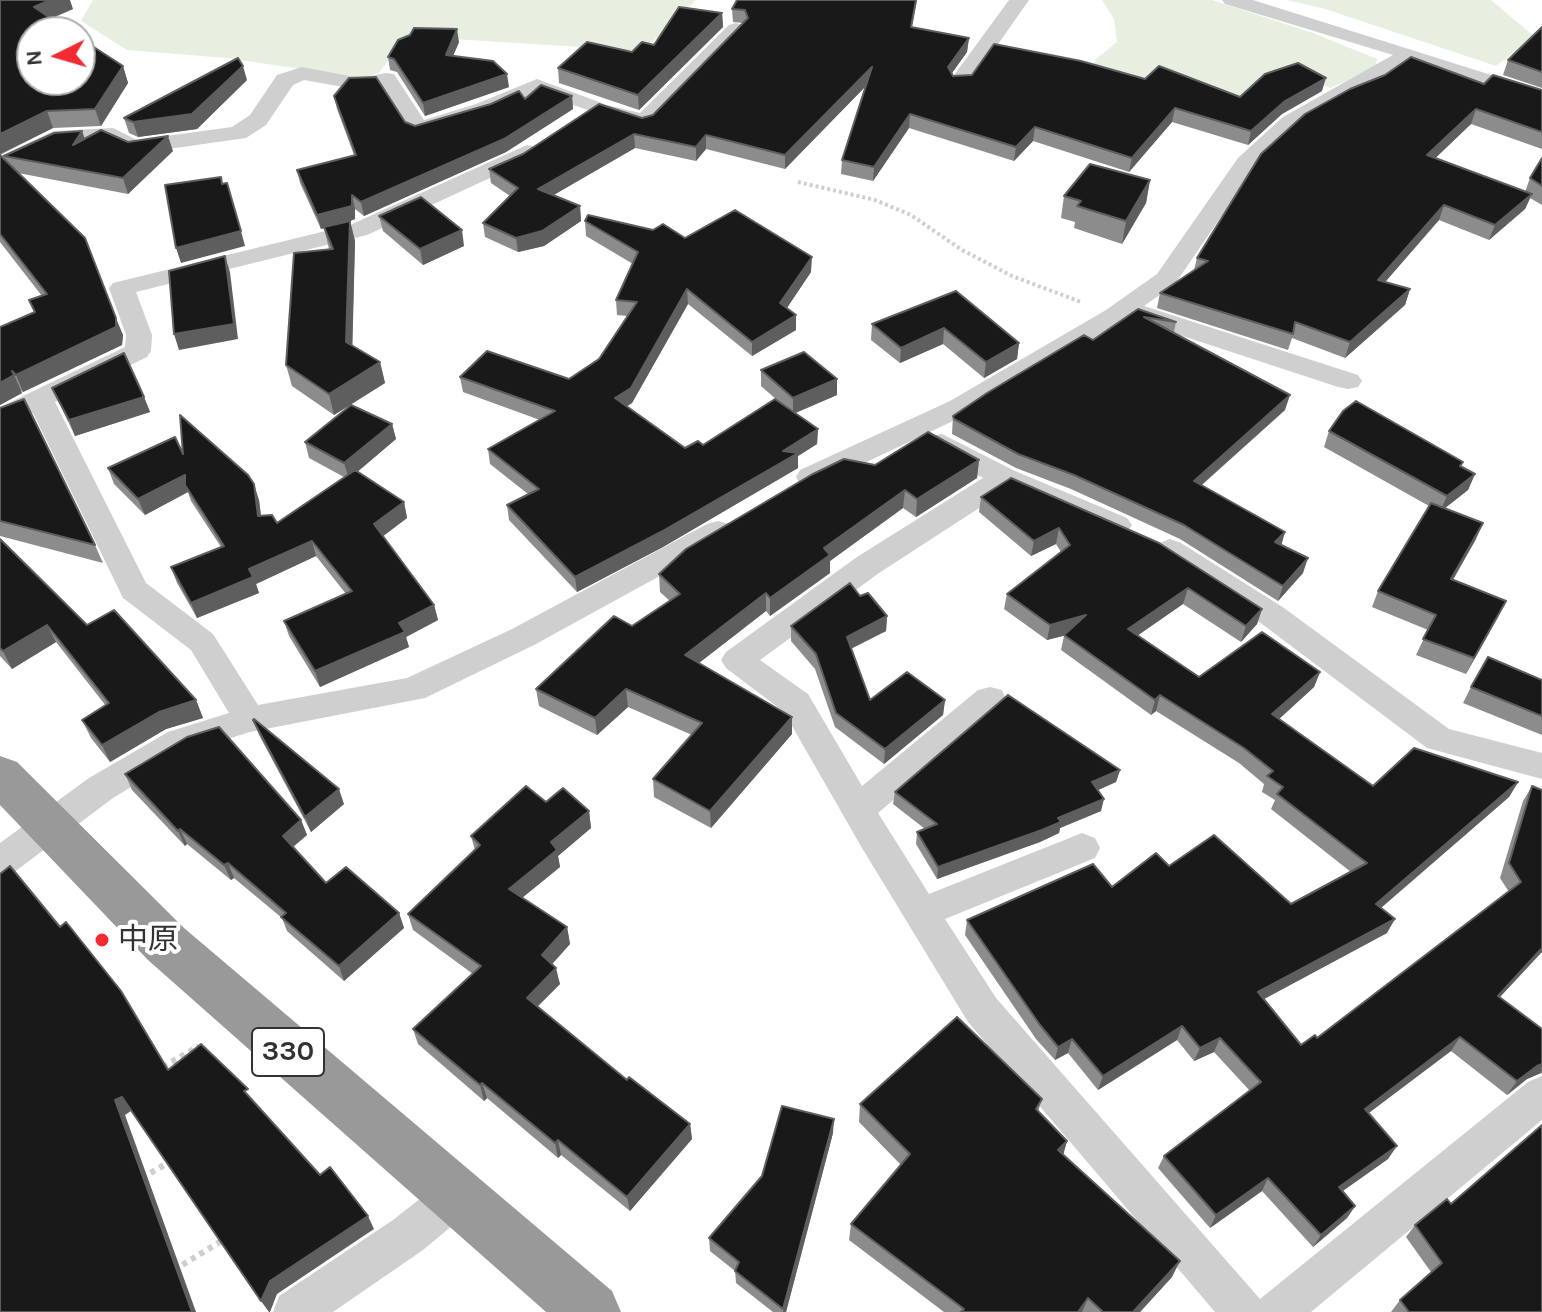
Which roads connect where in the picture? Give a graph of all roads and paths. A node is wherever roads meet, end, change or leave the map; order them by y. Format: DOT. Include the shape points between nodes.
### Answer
graph roads {
  1 [pos="1019,0"];
  2 [pos="1232,0"];
  3 [pos="736,29"];
  4 [pos="1411,54"];
  5 [pos="960,82"];
  6 [pos="1542,98"];
  7 [pos="597,107"];
  8 [pos="574,122"];
  9 [pos="550,137"];
  10 [pos="0,165"];
  11 [pos="798,182"];
  12 [pos="1120,312"];
  13 [pos="1348,381"];
  14 [pos="40,399"];
  15 [pos="0,418"];
  16 [pos="914,428"];
  17 [pos="1005,478"];
  18 [pos="786,490"];
  19 [pos="749,513"];
  20 [pos="990,699"];
  21 [pos="250,719"];
  22 [pos="1542,766"];
  23 [pos="0,775"];
  24 [pos="858,810"];
  25 [pos="47,826"];
  26 [pos="1082,848"];
  27 [pos="0,863"];
  28 [pos="921,913"];
  29 [pos="200,1046"];
  30 [pos="160,1069"];
  31 [pos="1542,1095"];
  32 [pos="173,1160"];
  33 [pos="133,1183"];
  34 [pos="456,1196"];
  35 [pos="234,1234"];
  36 [pos="169,1273"];
  37 [pos="295,1312"];
  38 [pos="591,1312"];
  39 [pos="1244,1312"];
  40 [pos="1277,1312"];
  1 -- 5 [label="street"];
  2 -- 4 [label="street"];
  3 -- 7 [label="street" via="644,122"];
  4 -- 6 [label="street"];
  4 -- 12 [label="street" via="1291,122 1246,163 1166,279"];
  7 -- 8 [label="street"];
  7 -- 10 [label="street" via="537,85 484,109 418,129 386,79 360,84 302,73 285,80 258,120 238,133 133,147 113,135 54,138"];
  9 -- 14 [label="street" via="515,160 358,230 122,288 139,335 138,351"];
  11 -- 12 [label="path" via="875,200 911,215 1012,276"];
  12 -- 13 [label="street"];
  12 -- 16 [label="street" via="960,407"];
  14 -- 15 [label="street"];
  14 -- 21 [label="street" via="134,590 202,642"];
  16 -- 17 [label="street"];
  16 -- 18 [label="street"];
  17 -- 22 [label="street" via="1168,549 1273,616 1439,739"];
  17 -- 24 [label="street" via="868,565 737,660 796,703"];
  19 -- 21 [label="street" via="619,586 413,689"];
  20 -- 24 [label="street"];
  21 -- 25 [label="street" via="180,741"];
  23 -- 25 [label="highway, 330"];
  24 -- 28 [label="street"];
  25 -- 27 [label="street"];
  25 -- 34 [label="highway, 330" via="209,983"];
  26 -- 28 [label="street"];
  28 -- 39 [label="street" via="982,1010"];
  29 -- 30 [label="path"];
  31 -- 40 [label="street"];
  32 -- 33 [label="path"];
  34 -- 37 [label="street"];
  34 -- 38 [label="highway, 330"];
  35 -- 36 [label="path"];
}
